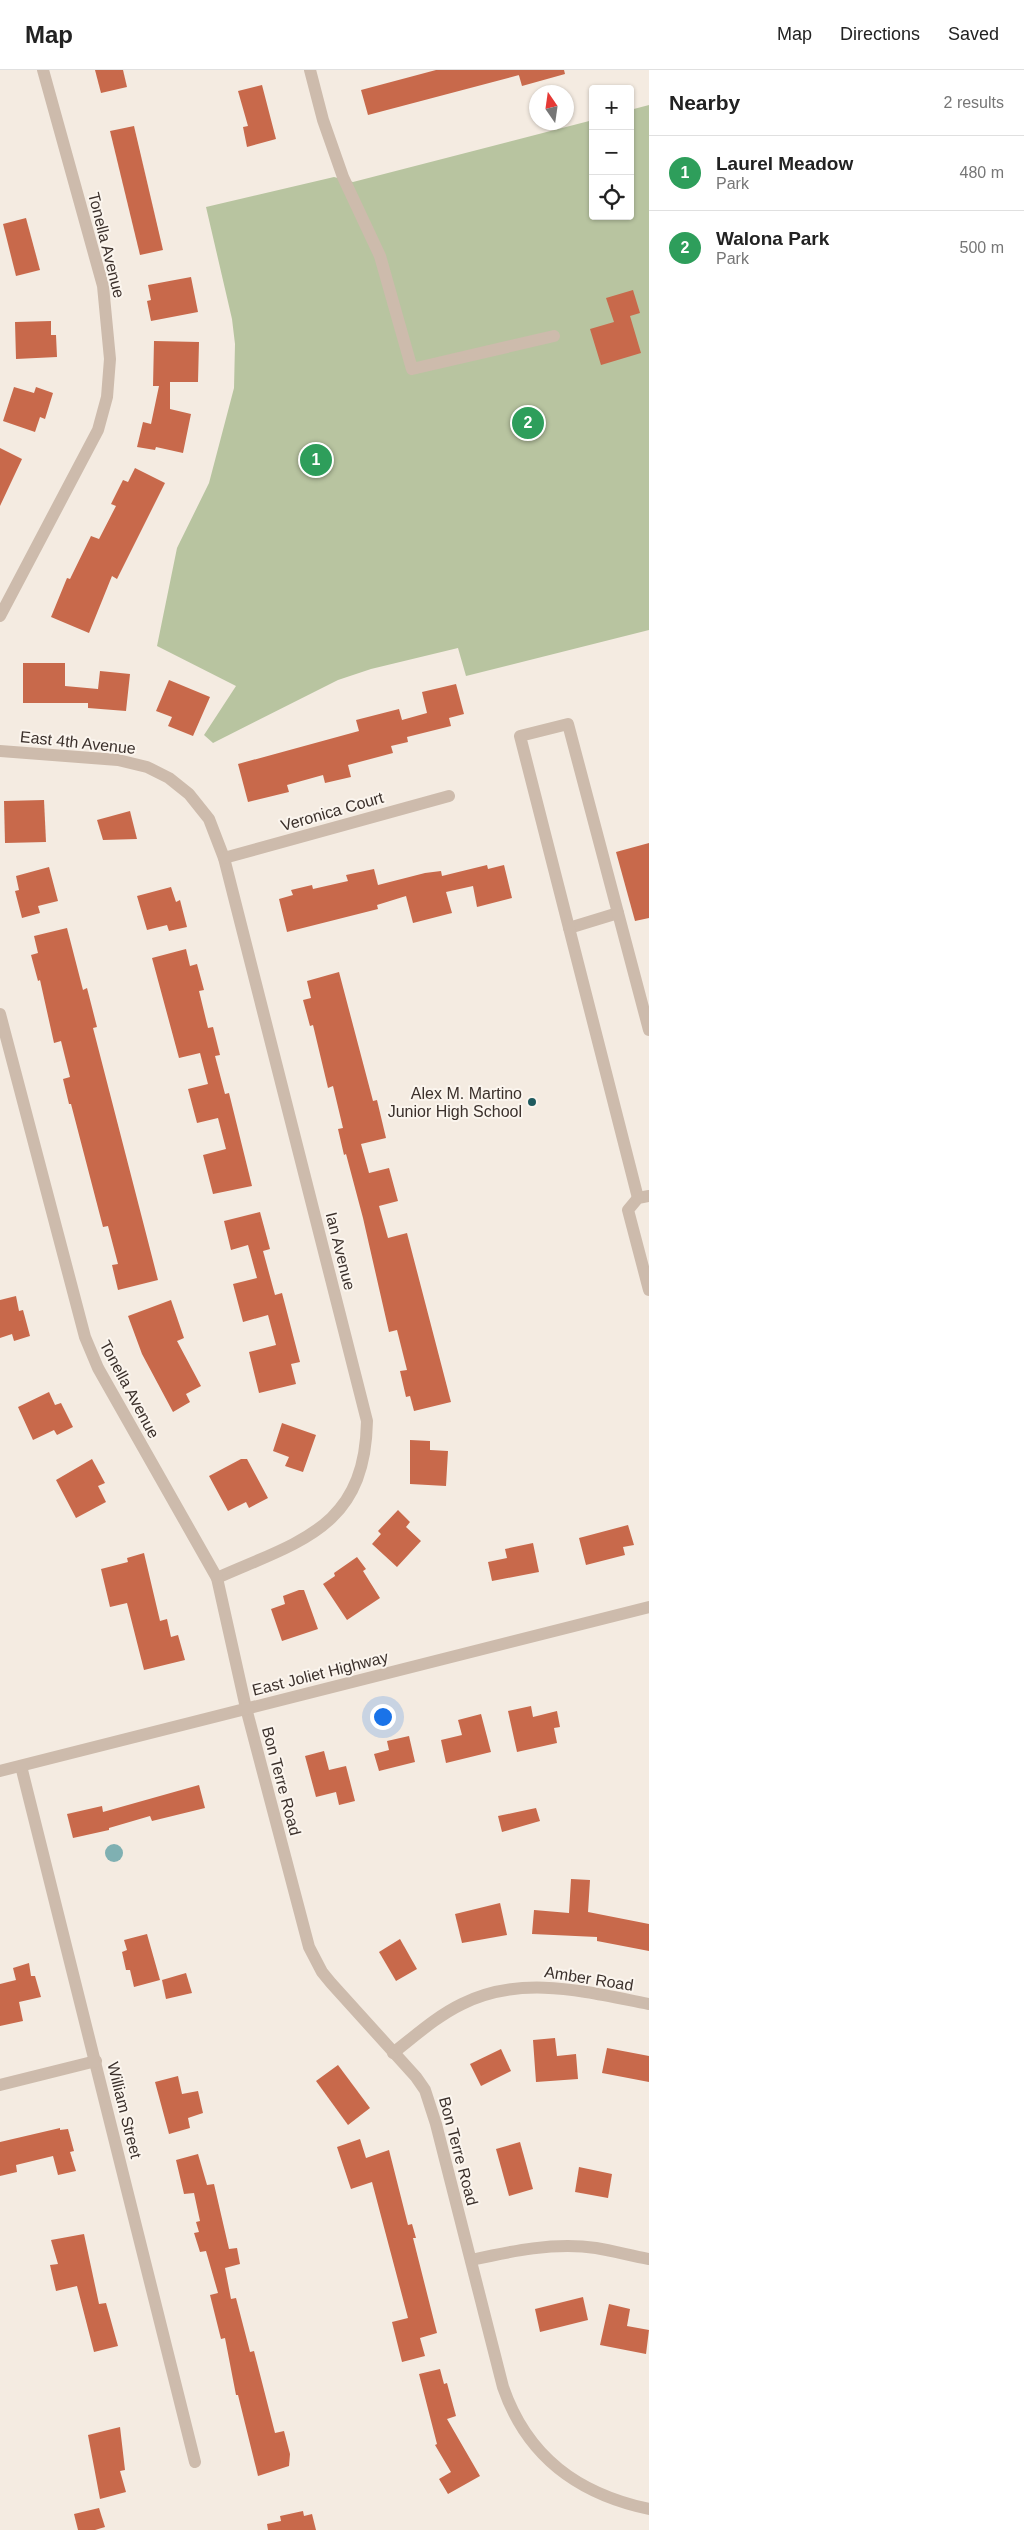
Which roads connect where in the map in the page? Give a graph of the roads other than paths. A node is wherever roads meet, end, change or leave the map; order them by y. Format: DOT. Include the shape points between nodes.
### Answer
graph roads {
  1 [pos="43,70"];
  2 [pos="310,70"];
  3 [pos="554,336"];
  4 [pos="0,616"];
  5 [pos="0,751"];
  6 [pos="449,796"];
  7 [pos="224,858"];
  8 [pos="618,914"];
  9 [pos="569,928"];
  10 [pos="0,1014"];
  11 [pos="649,1030"];
  12 [pos="643,1197"];
  13 [pos="649,1290"];
  14 [pos="217,1578"];
  15 [pos="649,1606"];
  16 [pos="246,1708"];
  17 [pos="21,1766"];
  18 [pos="0,1771"];
  19 [pos="649,2004"];
  20 [pos="393,2053"];
  21 [pos="96,2061"];
  22 [pos="0,2085"];
  23 [pos="649,2259"];
  24 [pos="471,2260"];
  25 [pos="195,2462"];
  26 [pos="649,2509"];
  1 -- 4 [label="street, Tonella Avenue" via="103,286 110,359 107,397 98,430"];
  2 -- 3 [label="street" via="343,177 380,256 412,369"];
  5 -- 7 [label="street, East 4th Avenue" via="118,760 147,766 189,794 209,819"];
  6 -- 7 [label="street, Veronica Court"];
  7 -- 14 [label="street, Ian Avenue" via="368,1421 367,1445 356,1486 336,1516 303,1540"];
  8 -- 9 [label="street"];
  8 -- 9 [label="street" via="568,724 520,736"];
  8 -- 11 [label="street"];
  9 -- 12 [label="street"];
  10 -- 14 [label="street, Tonella Avenue" via="85,1337 98,1368"];
  12 -- 13 [label="street" via="628,1210"];
  14 -- 16 [label="street, Tonella Avenue"];
  15 -- 16 [label="street, East Joliet Highway"];
  16 -- 17 [label="street, East Joliet Highway"];
  16 -- 20 [label="street, Bon Terre Road" via="309,1947 322,1972"];
  17 -- 18 [label="street, East Joliet Highway"];
  17 -- 21 [label="street, William Street"];
  19 -- 20 [label="street, Amber Road" via="547,1986 497,1991 453,2009"];
  20 -- 24 [label="street, Bon Terre Road" via="416,2077 432,2108"];
  21 -- 22 [label="street"];
  21 -- 25 [label="street, William Street"];
  23 -- 24 [label="street" via="595,2248 562,2246 518,2250"];
  24 -- 26 [label="street, Bon Terre Road" via="503,2387 516,2420 544,2457 584,2487 604,2497"];
}
